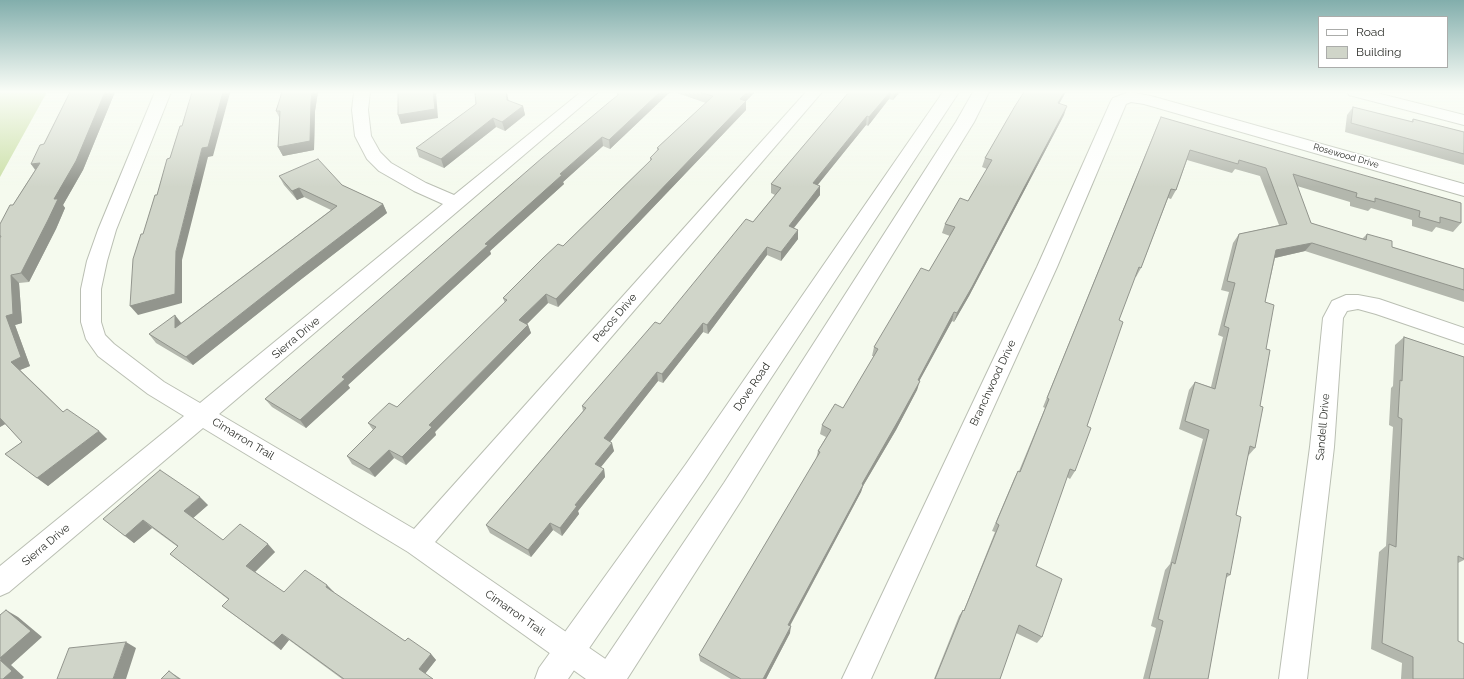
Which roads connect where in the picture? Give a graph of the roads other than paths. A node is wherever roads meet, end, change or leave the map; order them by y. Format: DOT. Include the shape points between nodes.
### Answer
graph roads {
  1 [pos="150,124"];
  2 [pos="362,124"];
  3 [pos="553,124"];
  4 [pos="786,124"];
  5 [pos="930,124"];
  6 [pos="964,124"];
  7 [pos="1109,124"];
  8 [pos="1230,124"];
  9 [pos="1464,190"];
  10 [pos="458,204"];
  11 [pos="1464,336"];
  12 [pos="203,416"];
  13 [pos="416,544"];
  14 [pos="0,583"];
  15 [pos="570,652"];
  16 [pos="550,679"];
  17 [pos="610,679"];
  18 [pos="856,679"];
  19 [pos="1293,679"];
  1 -- 12 [label="street, Cimarron Trail" via="107,230 97,262 91,289 92,322 96,339 106,350 156,388"];
  2 -- 10 [label="street" via="363,136 373,155 391,170 420,187"];
  3 -- 10 [label="street, Sierra Drive"];
  4 -- 13 [label="street, Pecos Drive"];
  5 -- 15 [label="main road, Dove Road" via="691,478"];
  6 -- 17 [label="main road" via="737,484"];
  7 -- 18 [label="street, Branchwood Drive" via="1047,267"];
  8 -- 9 [label="street, Rosewood Drive"];
  10 -- 12 [label="street, Sierra Drive"];
  11 -- 19 [label="street, Sandell Drive" via="1358,302 1346,302 1339,306 1333,318 1322,447"];
  12 -- 13 [label="street, Cimarron Trail"];
  12 -- 14 [label="street, Sierra Drive"];
  13 -- 15 [label="street, Cimarron Trail"];
  15 -- 16 [label="main road, Dove Road"];
  15 -- 17 [label="street, Cimarron Trail"];
}
